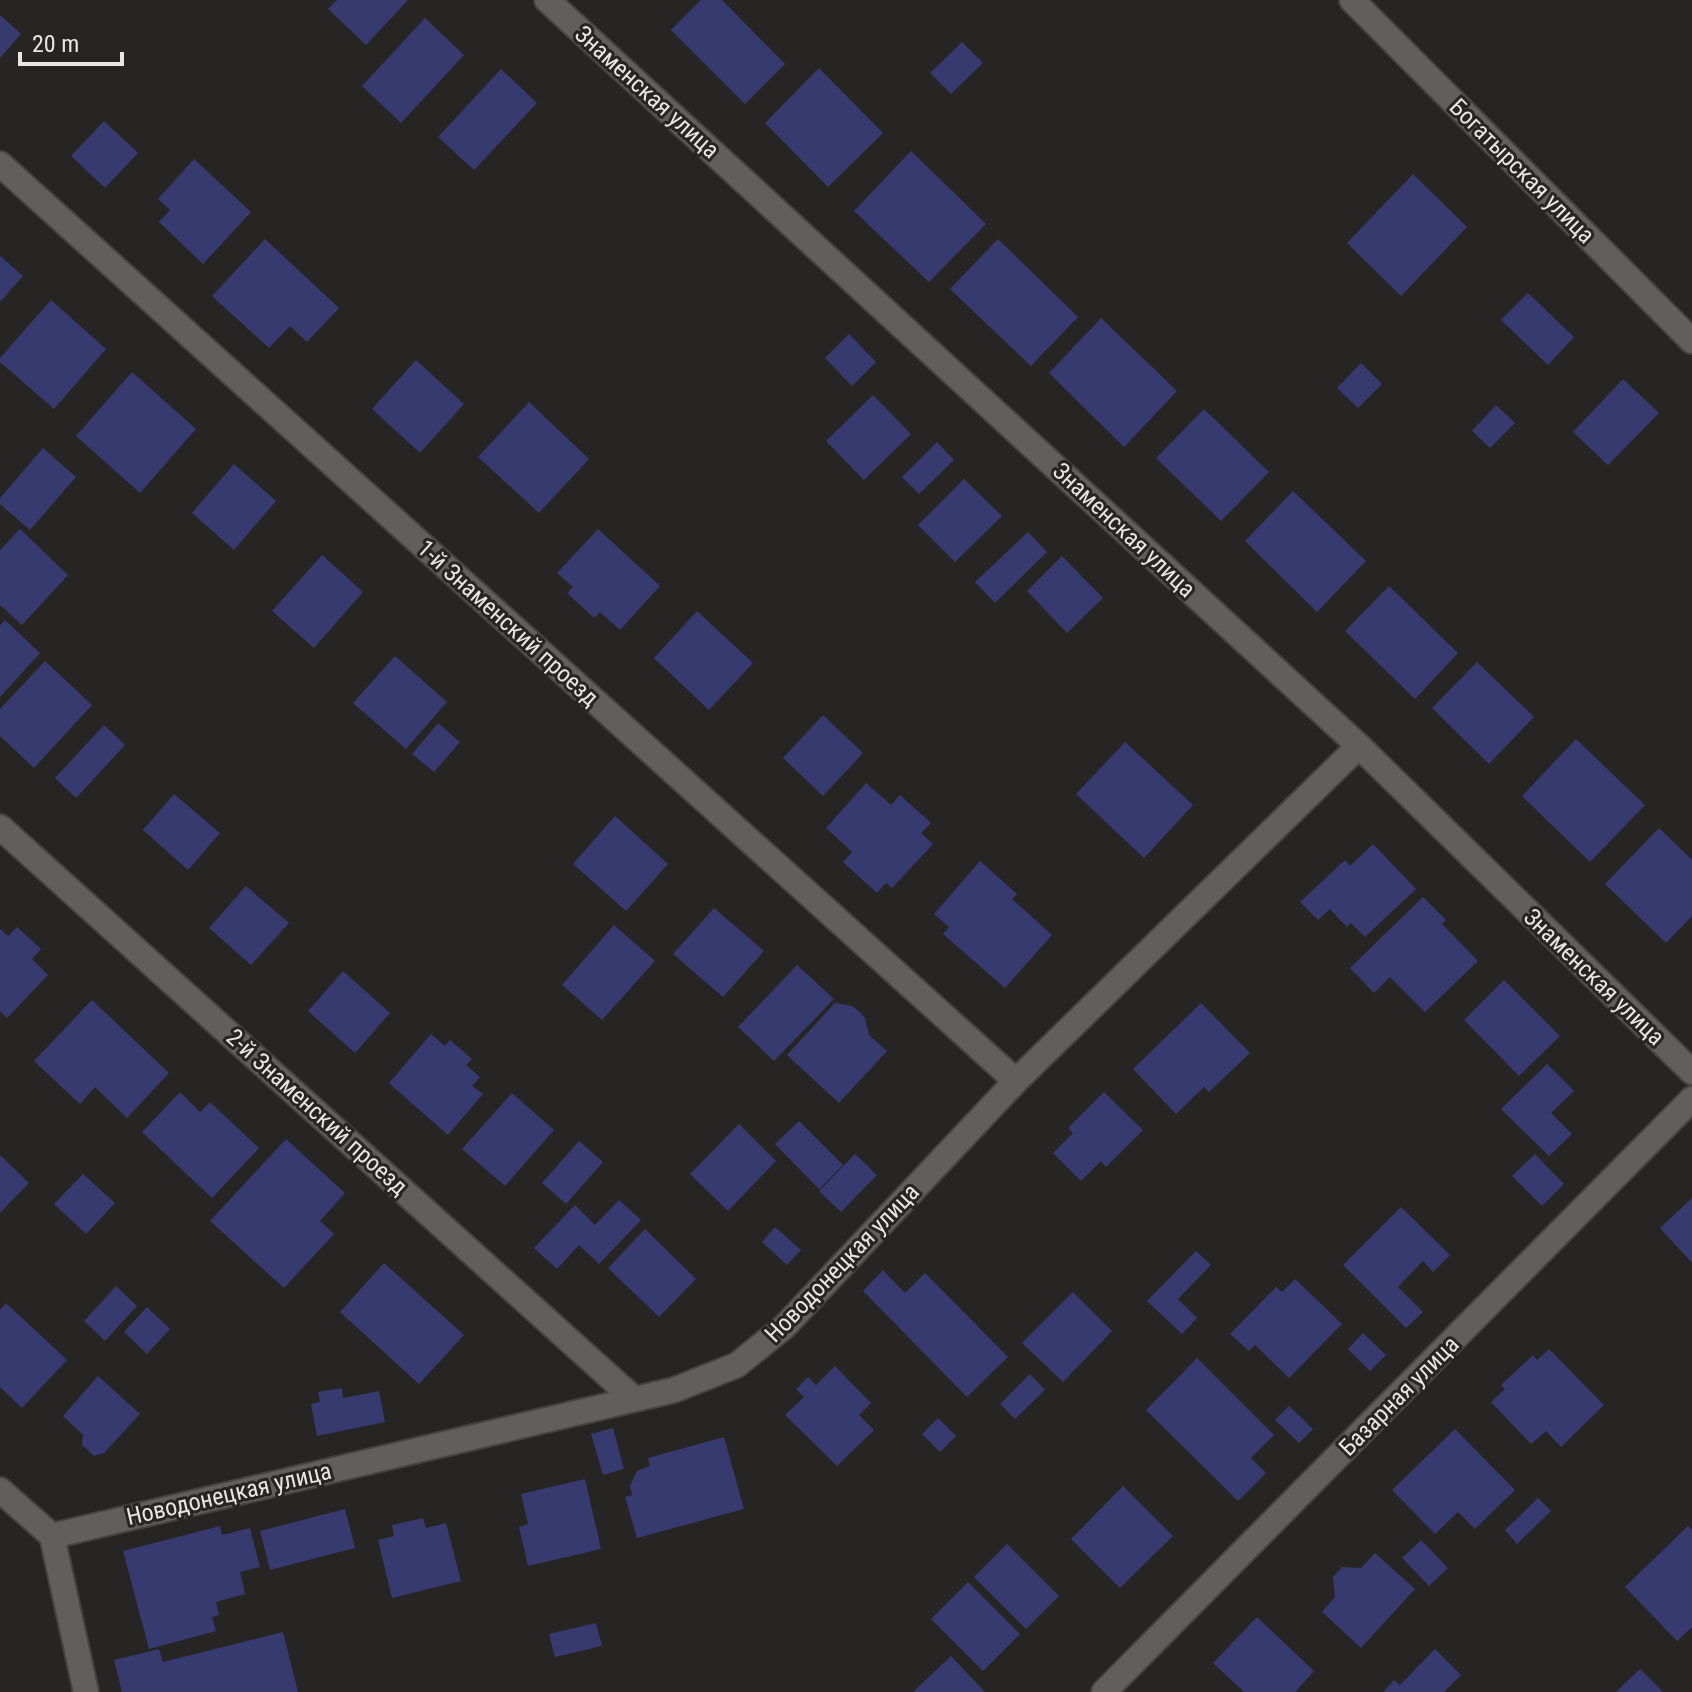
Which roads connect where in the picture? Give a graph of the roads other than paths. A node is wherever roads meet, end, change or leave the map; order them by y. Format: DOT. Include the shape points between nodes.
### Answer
graph roads {
  1 [pos="547,0"];
  2 [pos="1352,0"];
  3 [pos="0,164"];
  4 [pos="1692,341"];
  5 [pos="1359,746"];
  6 [pos="0,827"];
  7 [pos="1692,1072"];
  8 [pos="1016,1081"];
  9 [pos="1692,1099"];
  10 [pos="633,1398"];
  11 [pos="0,1490"];
  12 [pos="52,1536"];
  13 [pos="86,1692"];
  14 [pos="1104,1692"];
  1 -- 5 [label="street, Знаменская улица"];
  2 -- 4 [label="street, Богатырская улица"];
  3 -- 8 [label="street, 1-й Знаменский проезд"];
  5 -- 7 [label="street, Знаменская улица"];
  5 -- 8 [label="street, Новодонецкая улица"];
  6 -- 10 [label="street, 2-й Знаменский проезд"];
  8 -- 10 [label="street, Новодонецкая улица" via="785,1326 737,1365 674,1390"];
  9 -- 14 [label="street, Базарная улица"];
  10 -- 12 [label="street, Новодонецкая улица"];
  11 -- 12 [label="street"];
  12 -- 13 [label="street"];
}
